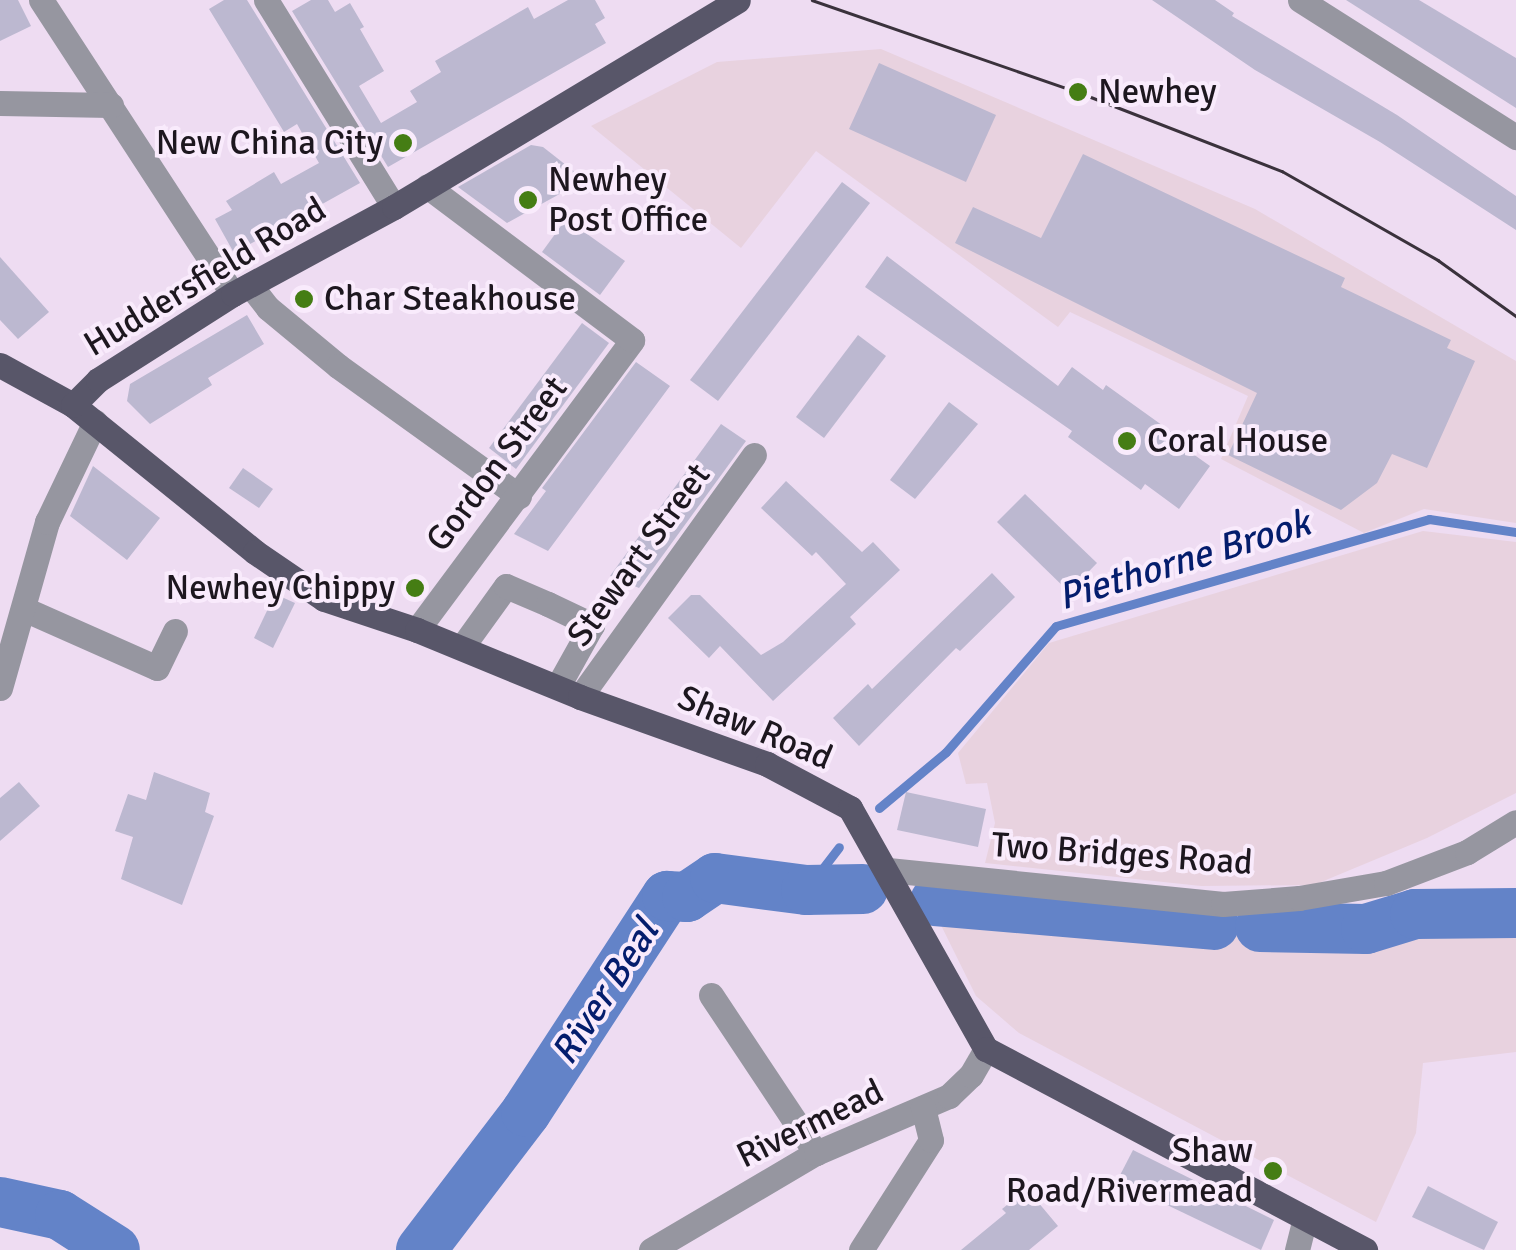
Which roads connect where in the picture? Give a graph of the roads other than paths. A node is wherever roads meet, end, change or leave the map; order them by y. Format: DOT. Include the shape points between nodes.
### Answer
graph roads {
  1 [pos="42,0"];
  2 [pos="266,0"];
  3 [pos="1300,0"];
  4 [pos="728,6"];
  5 [pos="0,102"];
  6 [pos="110,105"];
  7 [pos="1516,137"];
  8 [pos="428,186"];
  9 [pos="394,206"];
  10 [pos="241,290"];
  11 [pos="0,366"];
  12 [pos="73,405"];
  13 [pos="95,422"];
  14 [pos="754,455"];
  15 [pos="519,496"];
  16 [pos="24,609"];
  17 [pos="175,630"];
  18 [pos="417,630"];
  19 [pos="462,647"];
  20 [pos="0,688"];
  21 [pos="569,692"];
  22 [pos="1516,822"];
  23 [pos="888,870"];
  24 [pos="711,995"];
  25 [pos="986,1049"];
  26 [pos="923,1108"];
  27 [pos="816,1153"];
  28 [pos="1305,1218"];
  29 [pos="651,1250"];
  30 [pos="862,1250"];
  31 [pos="1296,1250"];
  32 [pos="1365,1250"];
  1 -- 6 [label="street"];
  2 -- 9 [label="street"];
  3 -- 7 [label="street"];
  4 -- 8 [label="main road, Huddersfield Road"];
  5 -- 6 [label="street"];
  6 -- 10 [label="street"];
  8 -- 9 [label="main road, Huddersfield Road"];
  8 -- 15 [label="street, Gordon Street" via="632,340"];
  9 -- 10 [label="main road, Huddersfield Road"];
  10 -- 12 [label="main road, Huddersfield Road" via="98,380"];
  10 -- 15 [label="street"];
  11 -- 12 [label="main road, Shaw Road"];
  12 -- 13 [label="main road, Shaw Road"];
  13 -- 16 [label="street" via="47,522"];
  13 -- 18 [label="main road, Shaw Road" via="255,552 324,599"];
  14 -- 21 [label="street, Stewart Street"];
  15 -- 18 [label="street, Gordon Street"];
  16 -- 17 [label="street" via="158,668"];
  16 -- 20 [label="street"];
  18 -- 19 [label="main road, Shaw Road"];
  19 -- 21 [label="main road, Shaw Road"];
  19 -- 21 [label="street" via="506,586 592,624"];
  21 -- 23 [label="main road, Shaw Road" via="798,777 850,808"];
  22 -- 23 [label="street, Two Bridges Road" via="1467,852 1386,882 1223,904"];
  23 -- 25 [label="main road, Shaw Road"];
  24 -- 27 [label="street"];
  25 -- 26 [label="street, Rivermead" via="950,1096"];
  25 -- 28 [label="main road"];
  26 -- 27 [label="street, Rivermead"];
  26 -- 30 [label="street" via="931,1140"];
  27 -- 29 [label="street, Rivermead"];
  28 -- 31 [label="street"];
  28 -- 32 [label="main road"];
}
